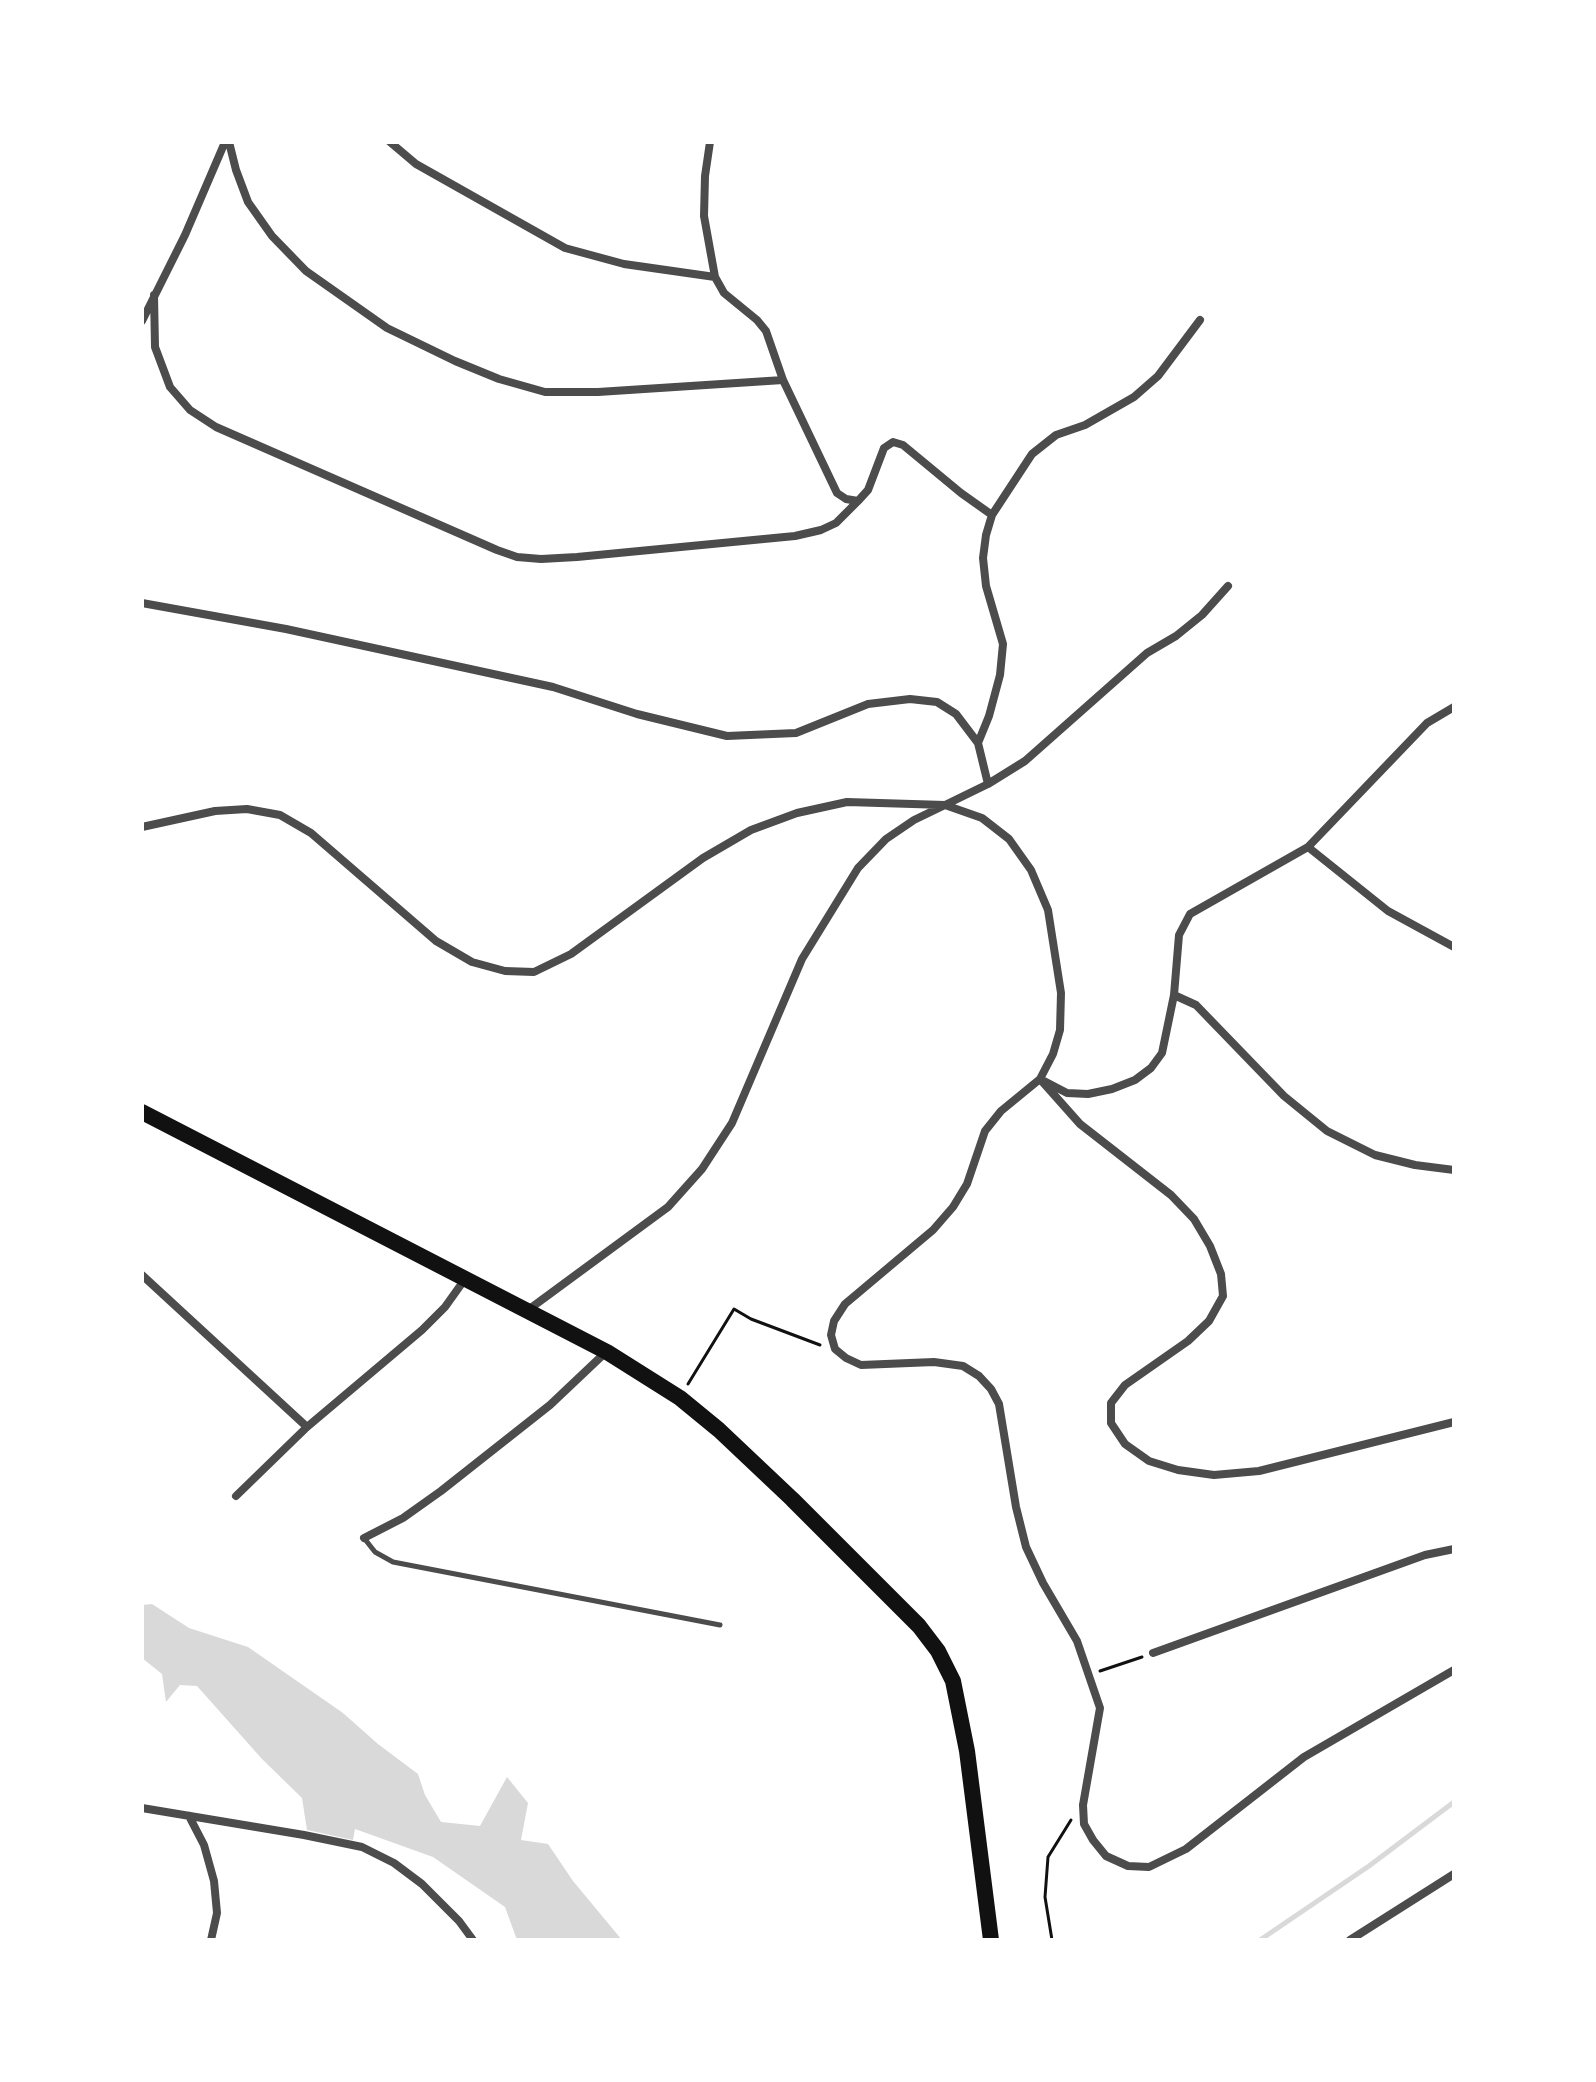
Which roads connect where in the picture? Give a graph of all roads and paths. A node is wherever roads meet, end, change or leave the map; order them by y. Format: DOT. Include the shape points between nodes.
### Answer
graph roads {
  1 [pos="227,142"];
  2 [pos="390,142"];
  3 [pos="710,142"];
  4 [pos="715,277"];
  5 [pos="154,295"];
  6 [pos="1200,320"];
  7 [pos="142,321"];
  8 [pos="783,380"];
  9 [pos="858,501"];
  10 [pos="992,515"];
  11 [pos="1228,586"];
  12 [pos="142,603"];
  13 [pos="1454,707"];
  14 [pos="978,743"];
  15 [pos="988,784"];
  16 [pos="945,805"];
  17 [pos="142,827"];
  18 [pos="1308,847"];
  19 [pos="1454,947"];
  20 [pos="1174,995"];
  21 [pos="1040,1079"];
  22 [pos="142,1112"];
  23 [pos="1454,1170"];
  24 [pos="142,1275"];
  25 [pos="465,1278"];
  26 [pos="528,1310"];
  27 [pos="838,1351"];
  28 [pos="607,1352"];
  29 [pos="680,1398"];
  30 [pos="1454,1422"];
  31 [pos="307,1427"];
  32 [pos="236,1496"];
  33 [pos="364,1538"];
  34 [pos="1454,1549"];
  35 [pos="720,1625"];
  36 [pos="1153,1653"];
  37 [pos="1454,1670"];
  38 [pos="1090,1675"];
  39 [pos="1083,1805"];
  40 [pos="142,1808"];
  41 [pos="189,1816"];
  42 [pos="1454,1874"];
  43 [pos="211,1940"];
  44 [pos="473,1940"];
  45 [pos="991,1940"];
  46 [pos="1052,1940"];
  47 [pos="1350,1940"];
  1 -- 5 [label="street"];
  1 -- 8 [label="street" via="248,202 306,271 387,328 455,361 545,392"];
  2 -- 4 [label="street" via="416,164 565,248 624,264"];
  3 -- 4 [label="street" via="704,216"];
  4 -- 8 [label="street" via="724,293 766,331"];
  5 -- 7 [label="street"];
  5 -- 9 [label="street" via="155,347 170,387 190,410 216,427 517,557 577,557 795,536 836,523"];
  6 -- 10 [label="street" via="1158,376 1134,397 1056,435 1032,454"];
  8 -- 9 [label="street" via="837,493"];
  9 -- 10 [label="street" via="868,490 884,448 893,442"];
  10 -- 14 [label="street" via="983,558 1003,644 1000,675"];
  11 -- 15 [label="street" via="1202,615 1147,653 1025,761"];
  12 -- 14 [label="street" via="553,687 727,736 796,733 868,704 910,699 937,702 956,714"];
  13 -- 18 [label="street" via="1427,723"];
  14 -- 15 [label="street"];
  15 -- 16 [label="street"];
  16 -- 17 [label="street" via="847,802 751,830 703,858 571,954 534,972 472,962 436,941 311,833 280,815 215,811"];
  16 -- 21 [label="street" via="982,818 1009,839 1031,870 1048,910 1061,993 1060,1030"];
  16 -- 26 [label="street" via="886,839 858,868 802,959 732,1123 702,1169 668,1207"];
  18 -- 19 [label="street" via="1388,911"];
  18 -- 20 [label="street" via="1190,914 1179,935"];
  20 -- 21 [label="street" via="1162,1053 1135,1080 1088,1094 1067,1093"];
  20 -- 23 [label="street" via="1196,1005 1284,1096 1327,1131 1375,1155"];
  21 -- 27 [label="street" via="985,1131 953,1207 845,1304 831,1335"];
  21 -- 30 [label="street" via="1080,1124 1194,1219 1221,1274 1223,1296 1209,1321 1125,1385 1111,1403 1111,1423 1125,1444 1149,1461 1214,1475 1259,1471"];
  22 -- 25 [label="main road"];
  24 -- 31 [label="street"];
  25 -- 26 [label="main road"];
  25 -- 31 [label="street" via="422,1330"];
  26 -- 28 [label="main road"];
  27 -- 29 [label="path" via="734,1309"];
  27 -- 38 [label="street" via="861,1365 963,1366 991,1389 999,1404 1026,1547"];
  28 -- 29 [label="main road"];
  28 -- 33 [label="street" via="550,1405 441,1491"];
  29 -- 45 [label="main road" via="869,1575 938,1651 961,1713"];
  31 -- 32 [label="street"];
  33 -- 35 [label="lane" via="393,1562"];
  34 -- 36 [label="street"];
  36 -- 38 [label="path"];
  37 -- 39 [label="street" via="1304,1757 1186,1849 1149,1867 1128,1866 1106,1856 1084,1824"];
  38 -- 39 [label="street" via="1100,1708"];
  39 -- 46 [label="path" via="1048,1857 1045,1897"];
  40 -- 41 [label="street"];
  41 -- 43 [label="street" via="214,1881 217,1913"];
  41 -- 44 [label="street" via="362,1847 422,1884"];
  42 -- 47 [label="street"];
}
